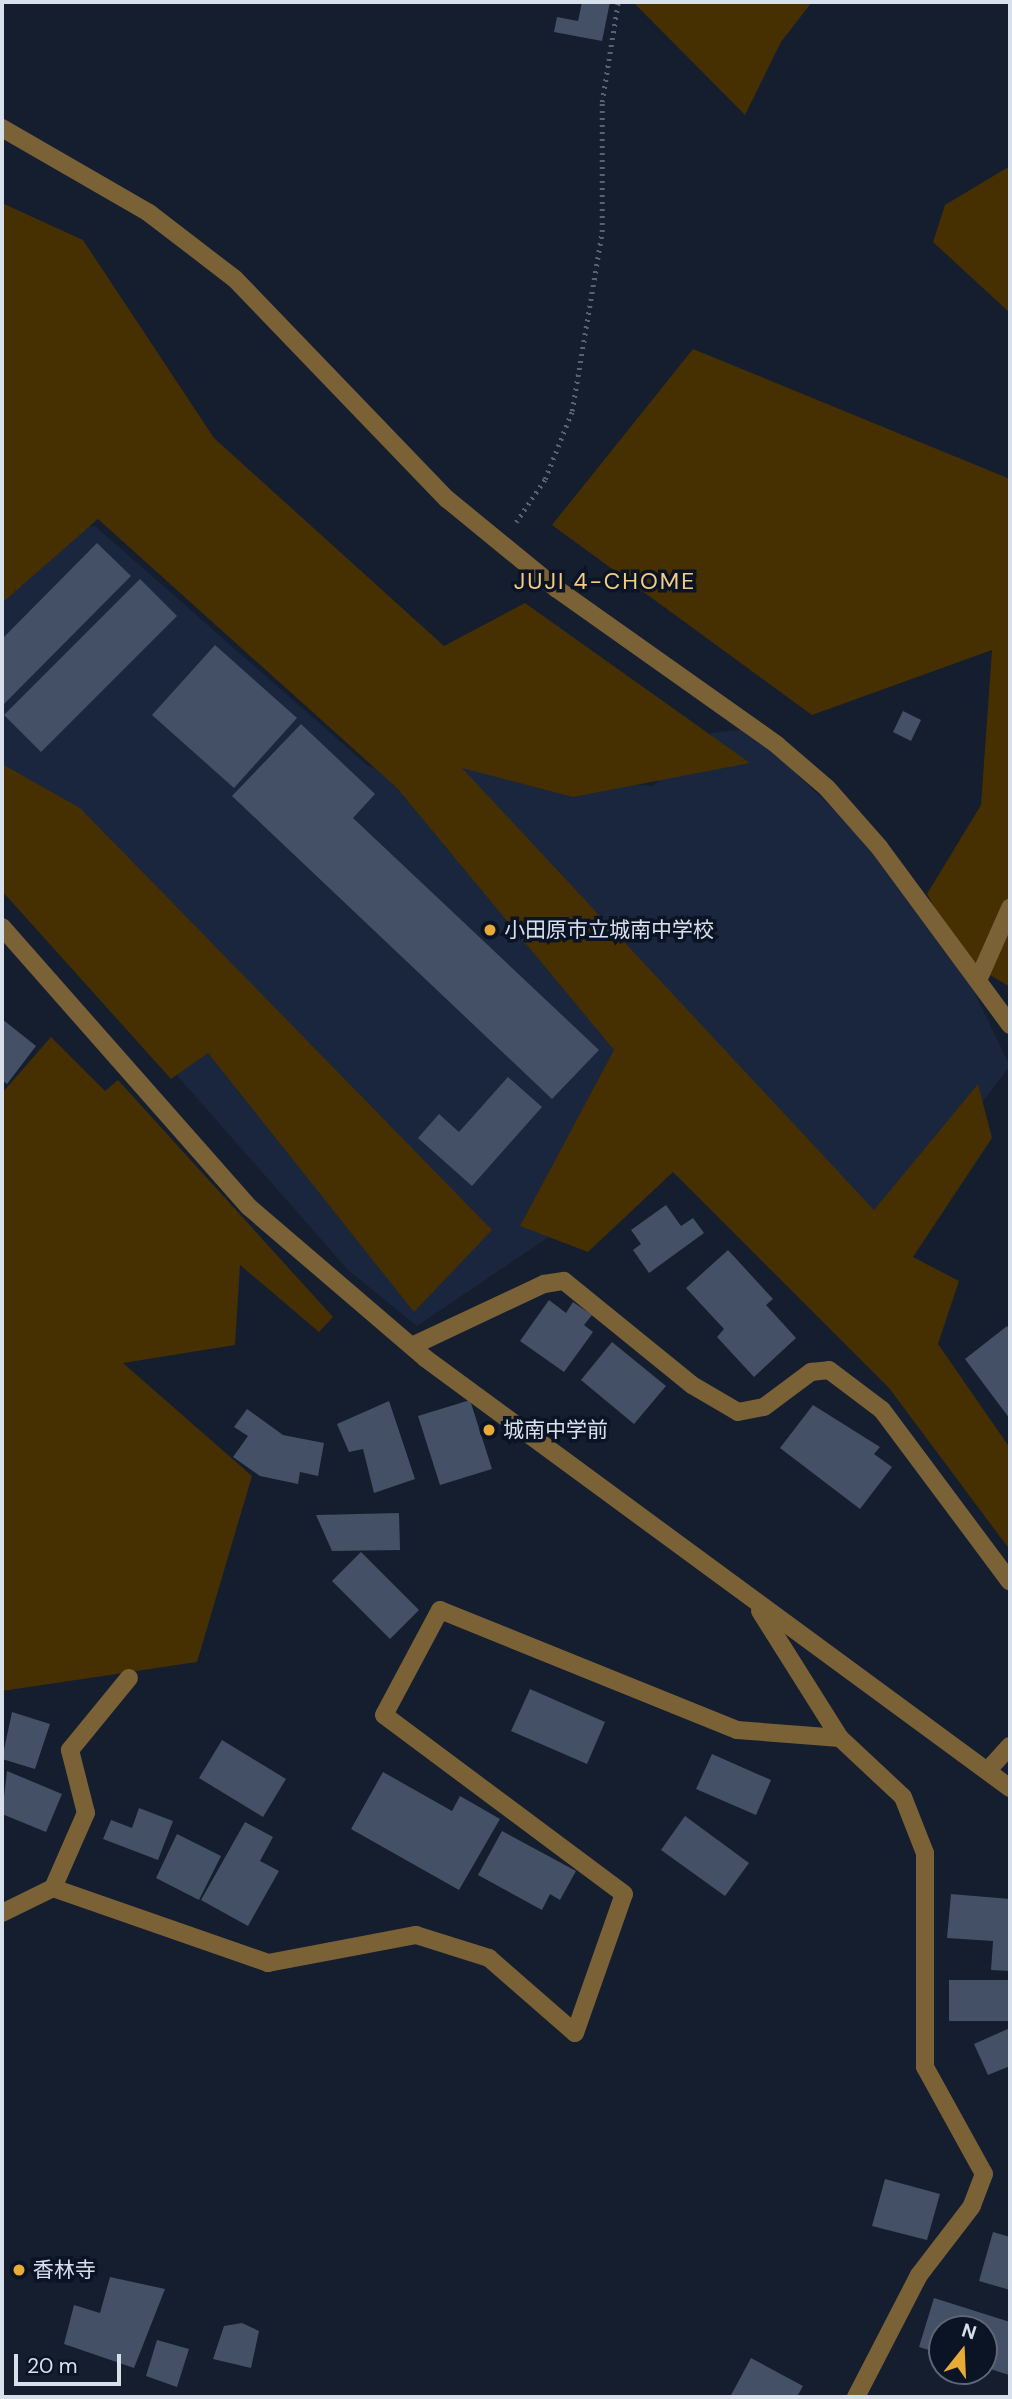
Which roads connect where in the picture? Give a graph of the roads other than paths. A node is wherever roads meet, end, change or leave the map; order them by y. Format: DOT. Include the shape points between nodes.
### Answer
graph roads {
  1 [pos="2,128"];
  2 [pos="1010,908"];
  3 [pos="2,927"];
  4 [pos="979,978"];
  5 [pos="1010,1025"];
  6 [pos="412,1346"];
  7 [pos="1010,1582"];
  8 [pos="754,1601"];
  9 [pos="129,1678"];
  10 [pos="839,1738"];
  11 [pos="1010,1746"];
  12 [pos="989,1769"];
  13 [pos="1010,1788"];
  14 [pos="52,1888"];
  15 [pos="2,1913"];
  16 [pos="856,2397"];
  1 -- 4 [label="street" via="149,213 235,279 419,473 501,544 827,788"];
  2 -- 4 [label="street"];
  3 -- 6 [label="street" via="249,1207"];
  4 -- 5 [label="street"];
  6 -- 7 [label="street" via="544,1284 564,1281 692,1385 738,1412 764,1407 811,1372 829,1370 882,1410"];
  6 -- 8 [label="street"];
  8 -- 10 [label="street"];
  8 -- 12 [label="street"];
  9 -- 14 [label="street" via="69,1750 86,1812"];
  10 -- 14 [label="street" via="737,1730 440,1610 384,1715 624,1894 575,2033 489,1958 416,1935 268,1963"];
  10 -- 16 [label="street" via="903,1797 925,1853 925,2067 984,2174 972,2206 919,2275"];
  11 -- 12 [label="street"];
  12 -- 13 [label="street"];
  14 -- 15 [label="street"];
}
